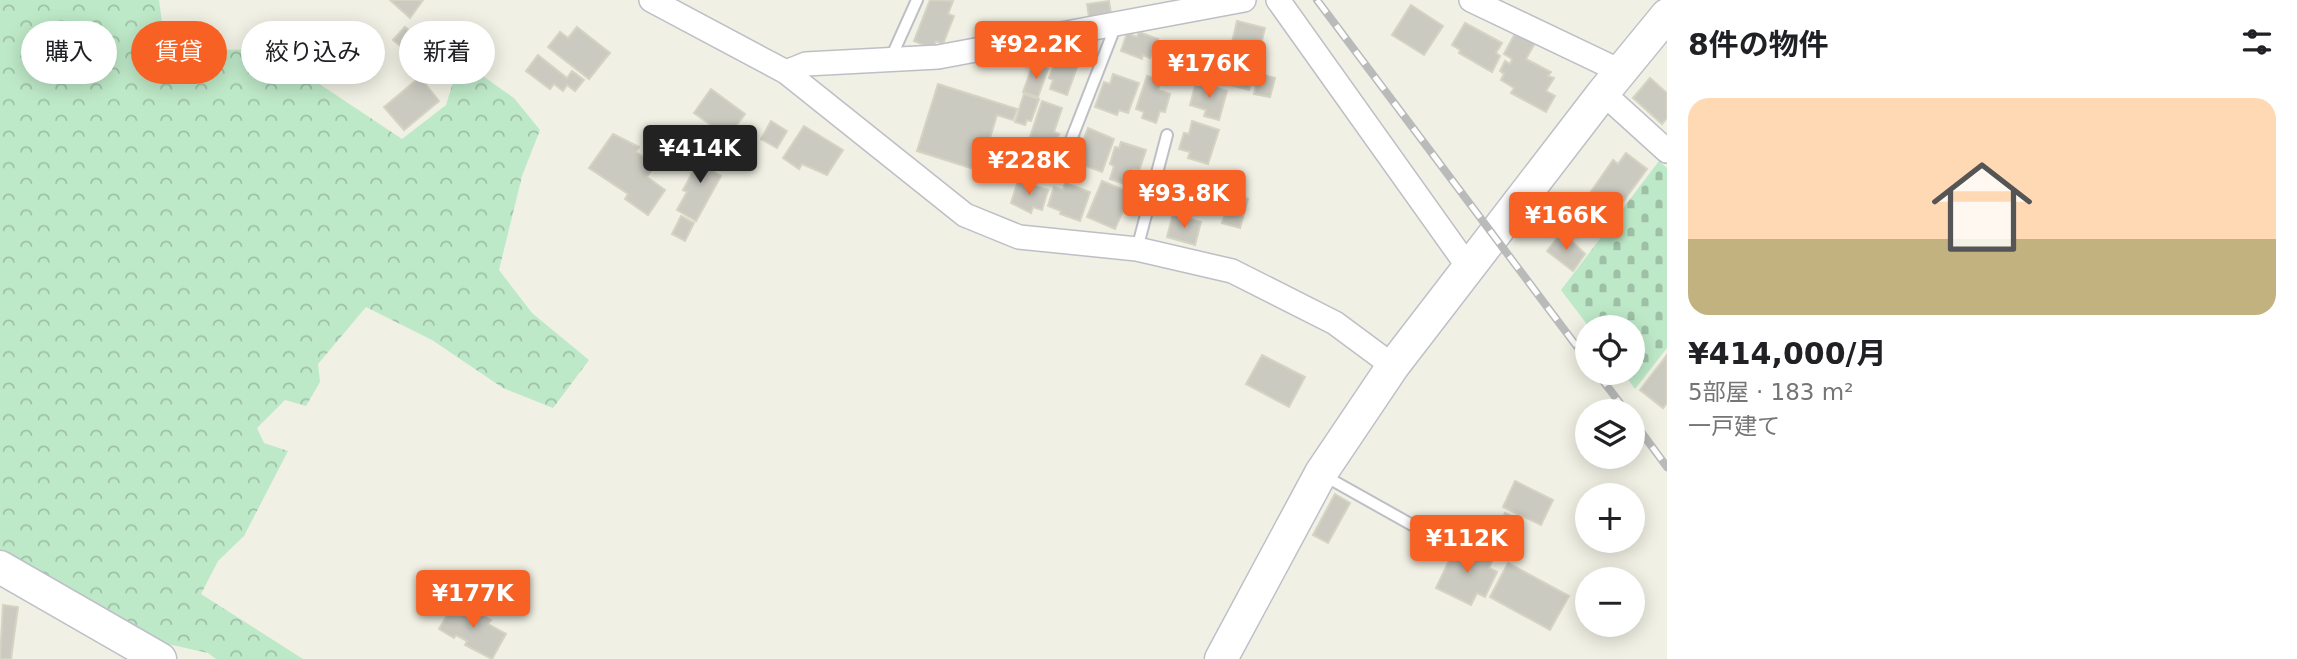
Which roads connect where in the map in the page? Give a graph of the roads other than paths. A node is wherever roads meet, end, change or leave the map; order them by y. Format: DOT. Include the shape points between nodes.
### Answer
graph roads {
  1 [pos="652,0"];
  2 [pos="917,0"];
  3 [pos="1244,0"];
  4 [pos="1278,0"];
  5 [pos="1471,0"];
  6 [pos="1116,25"];
  7 [pos="1662,27"];
  8 [pos="890,60"];
  9 [pos="786,72"];
  10 [pos="1612,82"];
  11 [pos="1167,135"];
  12 [pos="1667,151"];
  13 [pos="1062,163"];
  14 [pos="1137,249"];
  15 [pos="1469,268"];
  16 [pos="1393,366"];
  17 [pos="1321,473"];
  18 [pos="1437,539"];
  19 [pos="0,567"];
  20 [pos="160,659"];
  21 [pos="1222,659"];
  1 -- 9 [label="street"];
  2 -- 8 [label="lane"];
  3 -- 6 [label="street"];
  4 -- 15 [label="street"];
  5 -- 10 [label="street"];
  6 -- 8 [label="street" via="938,57"];
  6 -- 13 [label="lane"];
  7 -- 10 [label="street"];
  8 -- 9 [label="street" via="806,64"];
  9 -- 14 [label="street" via="965,215 1019,237"];
  10 -- 12 [label="street"];
  10 -- 15 [label="street"];
  11 -- 14 [label="lane"];
  14 -- 16 [label="street" via="1232,271 1335,323"];
  15 -- 16 [label="street"];
  16 -- 17 [label="street"];
  17 -- 18 [label="lane"];
  17 -- 21 [label="street"];
  19 -- 20 [label="street"];
}
